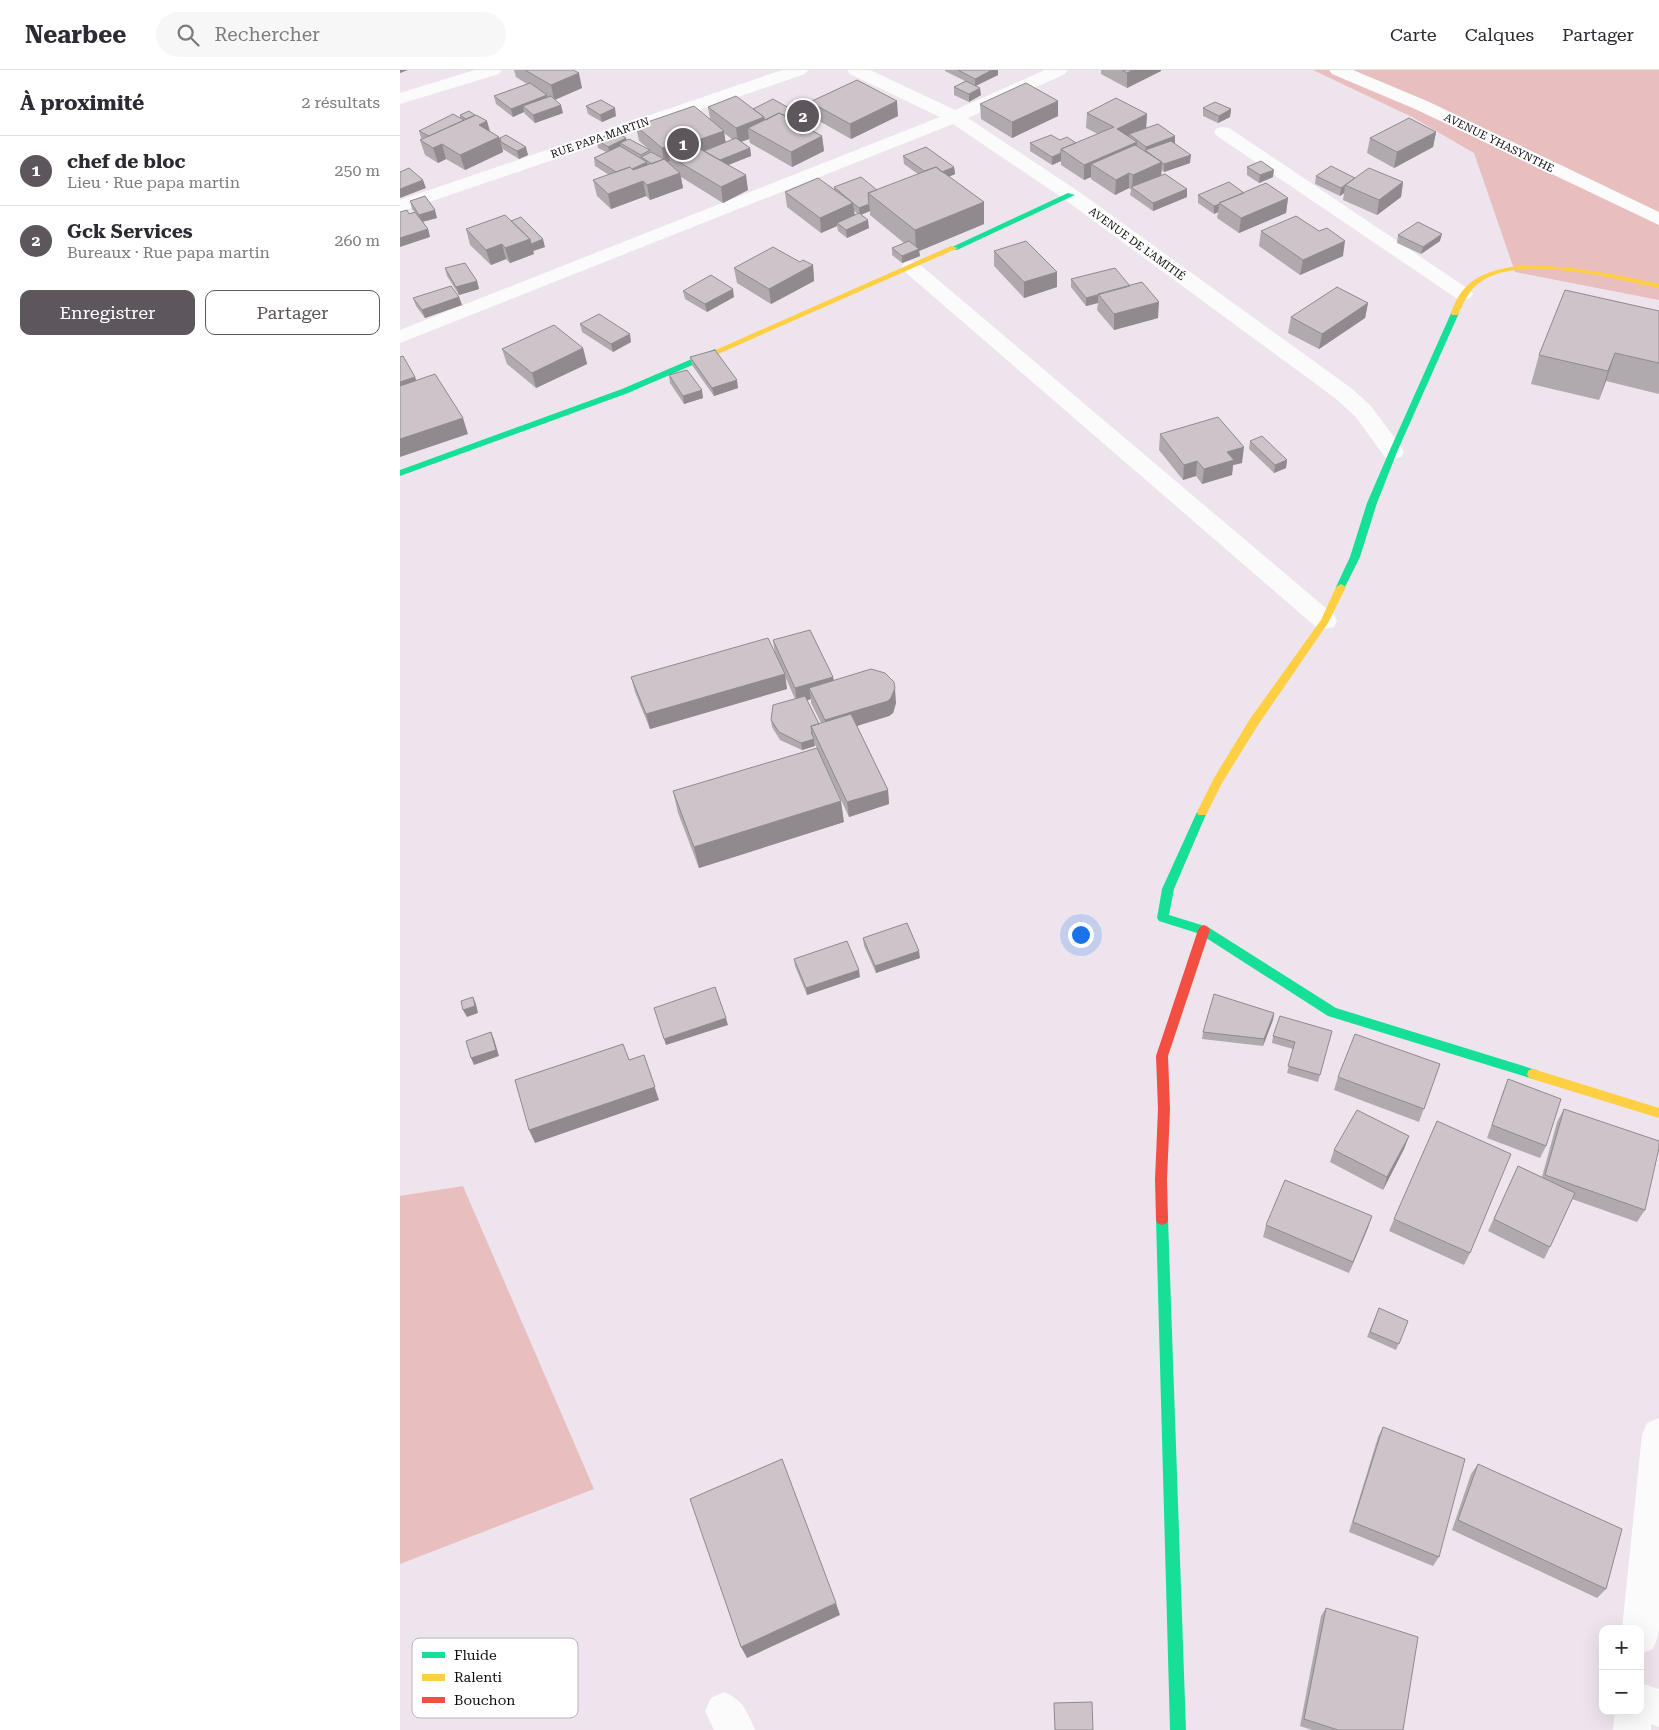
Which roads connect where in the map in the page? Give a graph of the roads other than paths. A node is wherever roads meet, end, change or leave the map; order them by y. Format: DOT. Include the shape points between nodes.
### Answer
graph roads {
  1 [pos="493,70"];
  2 [pos="799,70"];
  3 [pos="856,70"];
  4 [pos="1059,70"];
  5 [pos="1338,70"];
  6 [pos="400,99"];
  7 [pos="954,117"];
  8 [pos="1223,132"];
  9 [pos="1070,195"];
  10 [pos="400,206"];
  11 [pos="1659,219"];
  12 [pos="911,267"];
  13 [pos="1659,286"];
  14 [pos="1464,294"];
  15 [pos="400,337"];
  16 [pos="1393,452"];
  17 [pos="400,473"];
  18 [pos="1325,621"];
  19 [pos="1204,930"];
  20 [pos="1659,1113"];
  21 [pos="1659,1435"];
  22 [pos="1641,1625"];
  23 [pos="1644,1703"];
  24 [pos="1659,1708"];
  25 [pos="1634,1715"];
  26 [pos="1178,1730"];
  27 [pos="1632,1730"];
  1 -- 6 [label="street"];
  2 -- 10 [label="street, RUE PAPA MARTIN"];
  3 -- 7 [label="street, AVENUE DE L'AMITIÉ"];
  4 -- 7 [label="street"];
  5 -- 11 [label="street, AVENUE YHASYNTHE" via="1421,105"];
  7 -- 9 [label="street, AVENUE DE L'AMITIÉ"];
  7 -- 15 [label="street"];
  8 -- 14 [label="street"];
  9 -- 12 [label="street"];
  9 -- 16 [label="street, AVENUE DE L'AMITIÉ" via="1343,393 1363,411"];
  12 -- 17 [label="street" via="625,390"];
  12 -- 18 [label="street"];
  13 -- 14 [label="street" via="1526,266 1490,274"];
  14 -- 16 [label="street"];
  16 -- 18 [label="street" via="1355,557"];
  18 -- 19 [label="street" via="1254,722 1218,782 1168,889 1163,918"];
  19 -- 20 [label="street" via="1332,1012"];
  19 -- 26 [label="street" via="1162,1056 1161,1180"];
  21 -- 22 [label="street"];
  23 -- 24 [label="street"];
  25 -- 27 [label="street"];
}
